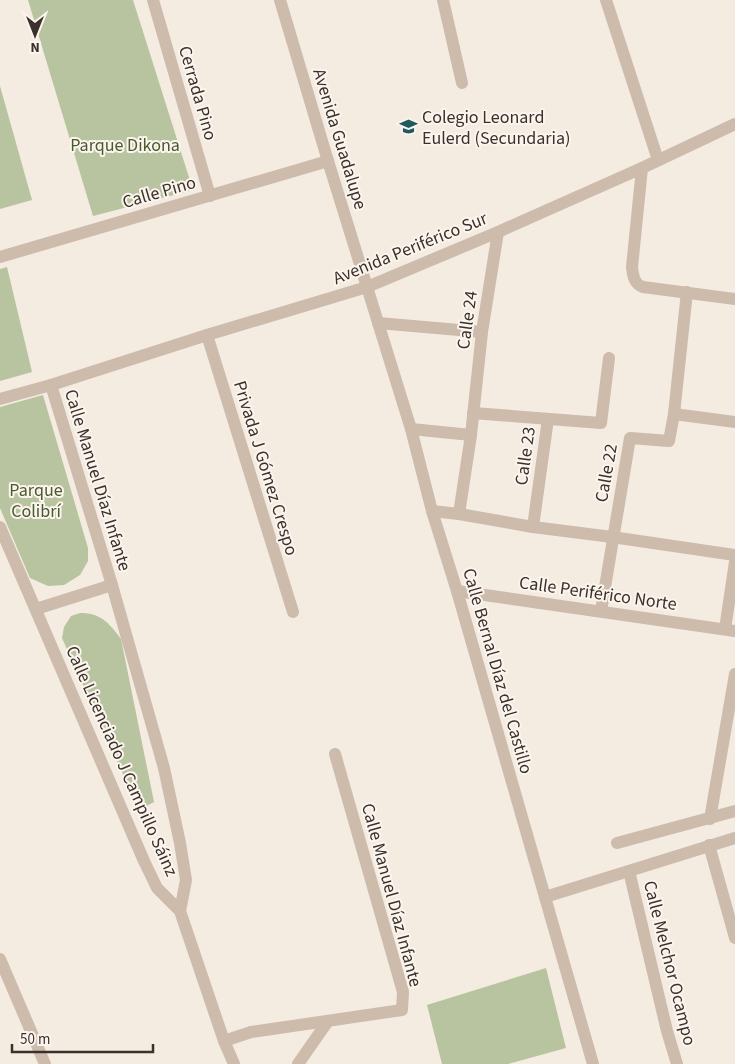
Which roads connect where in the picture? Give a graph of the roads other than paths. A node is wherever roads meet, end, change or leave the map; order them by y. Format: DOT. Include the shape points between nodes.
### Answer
graph roads {
  1 [pos="152,0"];
  2 [pos="280,0"];
  3 [pos="443,0"];
  4 [pos="606,0"];
  5 [pos="462,83"];
  6 [pos="735,124"];
  7 [pos="658,160"];
  8 [pos="328,161"];
  9 [pos="642,168"];
  10 [pos="210,196"];
  11 [pos="498,232"];
  12 [pos="0,257"];
  13 [pos="367,288"];
  14 [pos="687,292"];
  15 [pos="735,299"];
  16 [pos="378,323"];
  17 [pos="482,332"];
  18 [pos="207,335"];
  19 [pos="609,358"];
  20 [pos="51,385"];
  21 [pos="0,398"];
  22 [pos="473,413"];
  23 [pos="674,414"];
  24 [pos="548,419"];
  25 [pos="735,422"];
  26 [pos="411,429"];
  27 [pos="471,435"];
  28 [pos="432,511"];
  29 [pos="459,514"];
  30 [pos="0,526"];
  31 [pos="533,527"];
  32 [pos="612,537"];
  33 [pos="735,555"];
  34 [pos="735,562"];
  35 [pos="112,585"];
  36 [pos="457,591"];
  37 [pos="36,609"];
  38 [pos="293,612"];
  39 [pos="600,612"];
  40 [pos="730,630"];
  41 [pos="735,674"];
  42 [pos="335,754"];
  43 [pos="735,811"];
  44 [pos="710,819"];
  45 [pos="735,838"];
  46 [pos="617,843"];
  47 [pos="709,845"];
  48 [pos="629,871"];
  49 [pos="544,897"];
  50 [pos="180,911"];
  51 [pos="735,938"];
  52 [pos="0,959"];
  53 [pos="328,1020"];
  54 [pos="224,1041"];
  55 [pos="45,1064"];
  56 [pos="234,1064"];
  57 [pos="298,1064"];
  58 [pos="593,1064"];
  59 [pos="677,1064"];
  1 -- 10 [label="street, Cerrada Pino"];
  2 -- 8 [label="street, Avenida Guadalupe"];
  3 -- 5 [label="street"];
  4 -- 7 [label="street"];
  6 -- 7 [label="street, Avenida Periférico Sur"];
  7 -- 9 [label="street, Avenida Periférico Sur"];
  8 -- 10 [label="street, Calle Pino"];
  8 -- 13 [label="street, Avenida Guadalupe"];
  9 -- 11 [label="street, Avenida Periférico Sur"];
  9 -- 14 [label="street" via="633,278 644,287"];
  10 -- 12 [label="street, Calle Pino"];
  11 -- 13 [label="street, Avenida Periférico Sur"];
  11 -- 17 [label="street, Calle 24"];
  13 -- 16 [label="street, Calle Bernal Díaz del Castillo"];
  13 -- 18 [label="street, Avenida Periférico Sur"];
  14 -- 15 [label="street"];
  14 -- 23 [label="street, Calle 22"];
  16 -- 17 [label="street"];
  16 -- 26 [label="street, Calle Bernal Díaz del Castillo"];
  17 -- 22 [label="street, Calle 24"];
  18 -- 20 [label="street, Avenida Periférico Sur"];
  18 -- 38 [label="street, Privada J Gómez Crespo"];
  19 -- 24 [label="street, Calle 23" via="601,423"];
  20 -- 21 [label="street, Avenida Periférico Sur"];
  20 -- 35 [label="street, Calle Manuel Díaz Infante"];
  22 -- 24 [label="street"];
  22 -- 27 [label="street, Calle 24"];
  23 -- 25 [label="street"];
  23 -- 32 [label="street, Calle 22" via="669,442 630,438"];
  24 -- 31 [label="street, Calle 23"];
  26 -- 27 [label="street"];
  26 -- 28 [label="street, Calle Bernal Díaz del Castillo"];
  27 -- 29 [label="street, Calle 24"];
  28 -- 29 [label="street"];
  28 -- 36 [label="street, Calle Bernal Díaz del Castillo"];
  29 -- 31 [label="street"];
  30 -- 37 [label="street, Calle Licenciado J Campillo Sáinz"];
  31 -- 32 [label="street"];
  32 -- 33 [label="street"];
  32 -- 39 [label="street, Calle 22"];
  34 -- 40 [label="street"];
  35 -- 37 [label="street, Calle Manuel Díaz Infante"];
  35 -- 50 [label="street, Calle Manuel Díaz Infante" via="164,768 180,843 186,880"];
  36 -- 39 [label="street, Calle Periférico Norte"];
  36 -- 49 [label="street, Calle Bernal Díaz del Castillo"];
  37 -- 50 [label="street, Calle Licenciado J Campillo Sáinz" via="144,861 157,888"];
  39 -- 40 [label="street, Calle Periférico Norte"];
  41 -- 44 [label="street"];
  42 -- 53 [label="street, Calle Manuel Díaz Infante" via="403,992 402,1010"];
  43 -- 44 [label="street"];
  44 -- 46 [label="street"];
  45 -- 47 [label="street"];
  47 -- 48 [label="street"];
  47 -- 51 [label="street"];
  48 -- 49 [label="street"];
  48 -- 59 [label="street, Calle Melchor Ocampo"];
  49 -- 58 [label="street, Calle Bernal Díaz del Castillo"];
  50 -- 54 [label="street, Calle Licenciado J Campillo Sáinz"];
  52 -- 55 [label="street"];
  53 -- 54 [label="street" via="251,1032"];
  53 -- 57 [label="street"];
  54 -- 56 [label="street, Calle Licenciado J Campillo Sáinz"];
}
